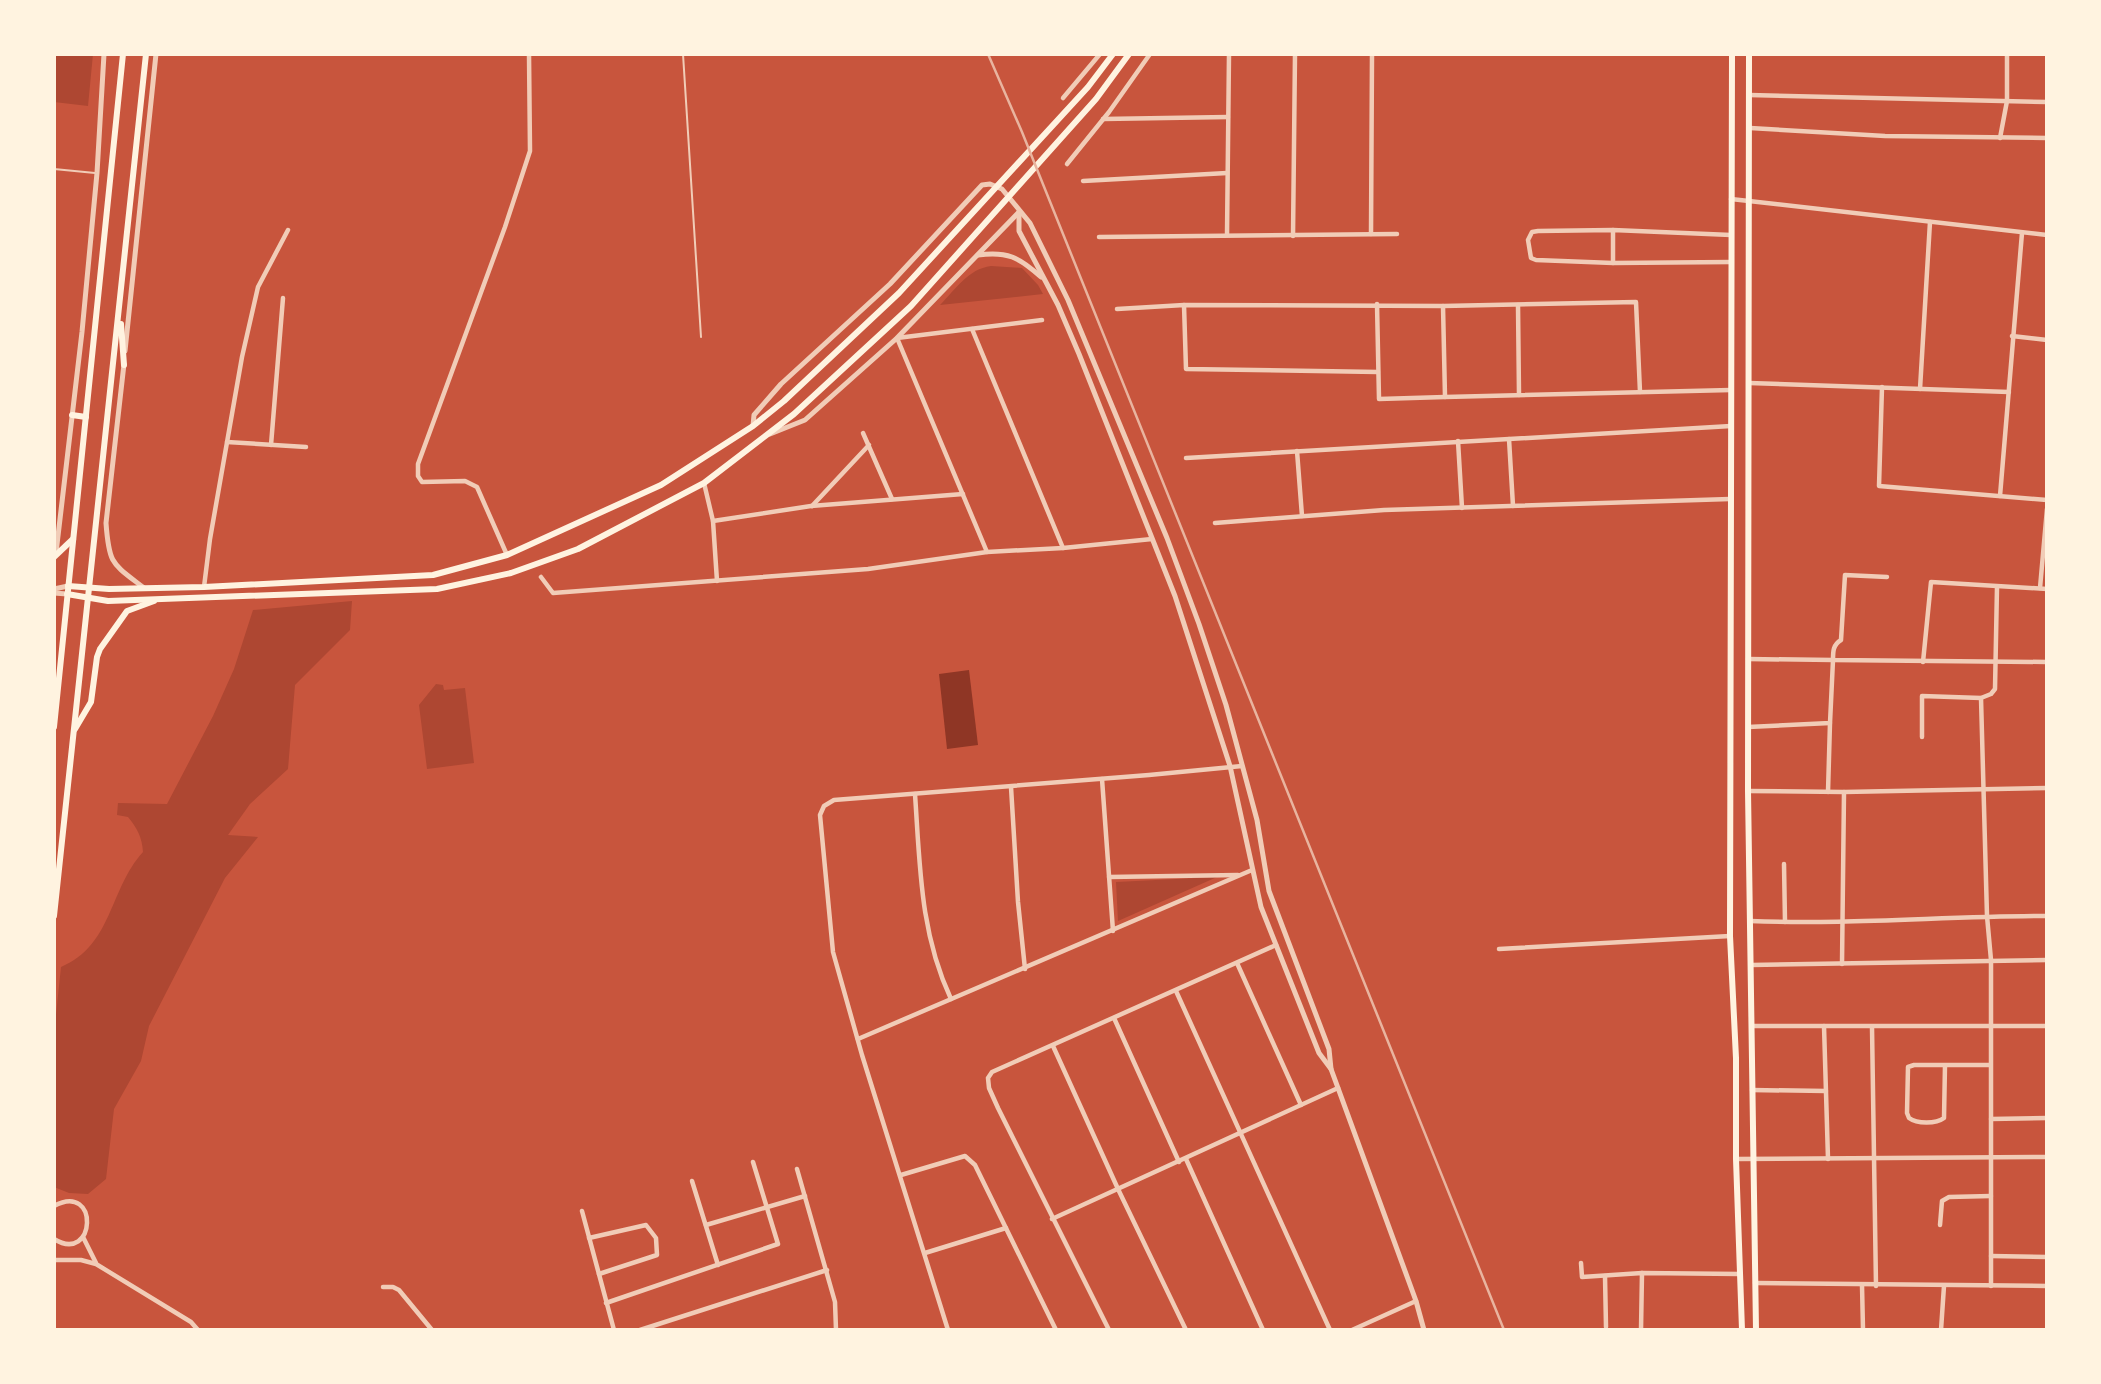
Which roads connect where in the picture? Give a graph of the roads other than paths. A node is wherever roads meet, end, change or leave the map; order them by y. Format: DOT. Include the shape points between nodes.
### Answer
graph roads {
  1 [pos="104,54"];
  2 [pos="123,54"];
  3 [pos="146,54"];
  4 [pos="156,54"];
  5 [pos="529,54"];
  6 [pos="683,54"];
  7 [pos="1100,54"];
  8 [pos="1113,54"];
  9 [pos="1129,54"];
  10 [pos="1150,54"];
  11 [pos="1229,54"];
  12 [pos="1295,54"];
  13 [pos="1372,54"];
  14 [pos="1732,54"];
  15 [pos="1749,54"];
  16 [pos="2007,54"];
  17 [pos="1749,95"];
  18 [pos="1063,97"];
  19 [pos="2007,101"];
  20 [pos="2047,102"];
  21 [pos="1228,117"];
  22 [pos="1102,119"];
  23 [pos="1749,128"];
  24 [pos="2000,138"];
  25 [pos="2047,138"];
  26 [pos="1066,164"];
  27 [pos="54,169"];
  28 [pos="97,173"];
  29 [pos="1227,173"];
  30 [pos="132,177"];
  31 [pos="143,178"];
  32 [pos="1083,181"];
  33 [pos="1731,199"];
  34 [pos="1750,201"];
  35 [pos="1019,212"];
  36 [pos="1930,222"];
  37 [pos="288,230"];
  38 [pos="1613,230"];
  39 [pos="2022,233"];
  40 [pos="1371,234"];
  41 [pos="1397,234"];
  42 [pos="1227,235"];
  43 [pos="1731,235"];
  44 [pos="1293,236"];
  45 [pos="2047,236"];
  46 [pos="1099,237"];
  47 [pos="977,255"];
  48 [pos="1731,262"];
  49 [pos="1614,263"];
  50 [pos="1043,279"];
  51 [pos="283,298"];
  52 [pos="1377,304"];
  53 [pos="1184,305"];
  54 [pos="1518,305"];
  55 [pos="1443,306"];
  56 [pos="1117,309"];
  57 [pos="119,316"];
  58 [pos="1042,320"];
  59 [pos="972,329"];
  60 [pos="2012,336"];
  61 [pos="701,337"];
  62 [pos="897,338"];
  63 [pos="2047,340"];
  64 [pos="124,365"];
  65 [pos="1378,372"];
  66 [pos="1749,383"];
  67 [pos="1882,387"];
  68 [pos="1920,389"];
  69 [pos="1731,390"];
  70 [pos="1640,392"];
  71 [pos="2009,392"];
  72 [pos="1519,395"];
  73 [pos="1445,397"];
  74 [pos="72,415"];
  75 [pos="86,417"];
  76 [pos="752,426"];
  77 [pos="1731,426"];
  78 [pos="863,433"];
  79 [pos="769,434"];
  80 [pos="1509,439"];
  81 [pos="227,442"];
  82 [pos="1458,442"];
  83 [pos="271,445"];
  84 [pos="869,445"];
  85 [pos="306,447"];
  86 [pos="1297,451"];
  87 [pos="1186,458"];
  88 [pos="704,483"];
  89 [pos="963,494"];
  90 [pos="2000,496"];
  91 [pos="892,499"];
  92 [pos="1731,499"];
  93 [pos="2047,500"];
  94 [pos="811,506"];
  95 [pos="1513,506"];
  96 [pos="1462,508"];
  97 [pos="2047,509"];
  98 [pos="1303,516"];
  99 [pos="713,521"];
  100 [pos="1215,523"];
  101 [pos="73,539"];
  102 [pos="1153,539"];
  103 [pos="1063,548"];
  104 [pos="987,552"];
  105 [pos="55,555"];
  106 [pos="508,555"];
  107 [pos="433,575"];
  108 [pos="1886,577"];
  109 [pos="541,578"];
  110 [pos="717,581"];
  111 [pos="204,587"];
  112 [pos="1997,587"];
  113 [pos="90,588"];
  114 [pos="144,588"];
  115 [pos="2044,588"];
  116 [pos="437,589"];
  117 [pos="67,590"];
  118 [pos="54,591"];
  119 [pos="89,596"];
  120 [pos="159,599"];
  121 [pos="1748,659"];
  122 [pos="1833,660"];
  123 [pos="1923,662"];
  124 [pos="1995,663"];
  125 [pos="2047,663"];
  126 [pos="1981,698"];
  127 [pos="1830,723"];
  128 [pos="54,727"];
  129 [pos="1748,727"];
  130 [pos="73,734"];
  131 [pos="1922,737"];
  132 [pos="1230,766"];
  133 [pos="1242,766"];
  134 [pos="1102,779"];
  135 [pos="1011,787"];
  136 [pos="2047,788"];
  137 [pos="1984,790"];
  138 [pos="1748,791"];
  139 [pos="1828,792"];
  140 [pos="1844,792"];
  141 [pos="915,794"];
  142 [pos="1784,864"];
  143 [pos="1252,870"];
  144 [pos="1240,876"];
  145 [pos="1109,877"];
  146 [pos="54,916"];
  147 [pos="1987,916"];
  148 [pos="2047,916"];
  149 [pos="1749,921"];
  150 [pos="1785,922"];
  151 [pos="1842,923"];
  152 [pos="1113,931"];
  153 [pos="1730,936"];
  154 [pos="1276,945"];
  155 [pos="1499,949"];
  156 [pos="1991,960"];
  157 [pos="2047,960"];
  158 [pos="1237,963"];
  159 [pos="1842,964"];
  160 [pos="1751,965"];
  161 [pos="1025,969"];
  162 [pos="1176,991"];
  163 [pos="951,999"];
  164 [pos="1114,1018"];
  165 [pos="1752,1026"];
  166 [pos="1824,1026"];
  167 [pos="2047,1026"];
  168 [pos="1872,1027"];
  169 [pos="1990,1027"];
  170 [pos="858,1039"];
  171 [pos="1053,1046"];
  172 [pos="1945,1065"];
  173 [pos="1990,1065"];
  174 [pos="1331,1069"];
  175 [pos="1338,1088"];
  176 [pos="1752,1090"];
  177 [pos="1826,1091"];
  178 [pos="1301,1105"];
  179 [pos="2047,1118"];
  180 [pos="1991,1119"];
  181 [pos="1241,1133"];
  182 [pos="1991,1157"];
  183 [pos="2047,1157"];
  184 [pos="1186,1158"];
  185 [pos="1736,1159"];
  186 [pos="1828,1159"];
  187 [pos="1876,1159"];
  188 [pos="1752,1160"];
  189 [pos="1179,1162"];
  190 [pos="753,1163"];
  191 [pos="797,1169"];
  192 [pos="901,1175"];
  193 [pos="692,1181"];
  194 [pos="1118,1189"];
  195 [pos="805,1196"];
  196 [pos="1991,1196"];
  197 [pos="54,1206"];
  198 [pos="766,1206"];
  199 [pos="582,1212"];
  200 [pos="1052,1219"];
  201 [pos="706,1225"];
  202 [pos="1940,1225"];
  203 [pos="1006,1228"];
  204 [pos="83,1237"];
  205 [pos="589,1238"];
  206 [pos="54,1239"];
  207 [pos="925,1253"];
  208 [pos="1991,1256"];
  209 [pos="2047,1257"];
  210 [pos="54,1260"];
  211 [pos="1581,1263"];
  212 [pos="96,1264"];
  213 [pos="718,1265"];
  214 [pos="827,1270"];
  215 [pos="1642,1273"];
  216 [pos="599,1274"];
  217 [pos="1741,1274"];
  218 [pos="1605,1276"];
  219 [pos="1755,1283"];
  220 [pos="1862,1285"];
  221 [pos="1877,1286"];
  222 [pos="1944,1286"];
  223 [pos="1991,1286"];
  224 [pos="2047,1286"];
  225 [pos="383,1287"];
  226 [pos="1416,1301"];
  227 [pos="606,1303"];
  228 [pos="1606,1328"];
  229 [pos="644,1329"];
  230 [pos="198,1330"];
  231 [pos="432,1330"];
  232 [pos="614,1330"];
  233 [pos="836,1330"];
  234 [pos="948,1330"];
  235 [pos="1056,1330"];
  236 [pos="1109,1330"];
  237 [pos="1186,1330"];
  238 [pos="1263,1330"];
  239 [pos="1330,1330"];
  240 [pos="1352,1330"];
  241 [pos="1424,1330"];
  242 [pos="1641,1330"];
  243 [pos="1742,1330"];
  244 [pos="1756,1330"];
  245 [pos="1863,1330"];
  246 [pos="1941,1330"];
  1 -- 28 [label="street"];
  2 -- 75 [label="main road"];
  3 -- 30 [label="main road"];
  4 -- 31 [label="street"];
  5 -- 106 [label="street" via="530,151 418,464 422,482 466,481 477,487"];
  6 -- 61 [label="lane"];
  7 -- 18 [label="street"];
  8 -- 76 [label="main road" via="899,293"];
  9 -- 79 [label="main road" via="1097,100 911,306"];
  10 -- 22 [label="street"];
  11 -- 21 [label="street"];
  12 -- 44 [label="street"];
  13 -- 40 [label="street"];
  14 -- 33 [label="main road"];
  15 -- 17 [label="main road"];
  16 -- 19 [label="street"];
  17 -- 19 [label="street"];
  17 -- 23 [label="main road"];
  19 -- 20 [label="street"];
  19 -- 24 [label="street"];
  21 -- 22 [label="street"];
  21 -- 29 [label="street"];
  22 -- 26 [label="street"];
  23 -- 24 [label="street"];
  23 -- 34 [label="main road"];
  24 -- 25 [label="street"];
  27 -- 28 [label="lane"];
  28 -- 74 [label="street"];
  29 -- 32 [label="street"];
  29 -- 42 [label="street"];
  30 -- 31 [label="street"];
  30 -- 57 [label="main road"];
  31 -- 64 [label="street"];
  33 -- 34 [label="street"];
  33 -- 43 [label="main road"];
  34 -- 36 [label="street"];
  34 -- 66 [label="main road"];
  35 -- 47 [label="street"];
  35 -- 50 [label="street" via="1019,231"];
  35 -- 76 [label="street" via="1002,189 982,185 896,278 781,384 754,415"];
  35 -- 133 [label="street" via="1030,223 1068,300 1143,479 1199,624"];
  36 -- 39 [label="street"];
  36 -- 68 [label="street"];
  37 -- 81 [label="street" via="258,287"];
  38 -- 43 [label="street"];
  38 -- 49 [label="street"];
  38 -- 49 [label="street" via="1538,231 1528,240 1531,258 1536,260"];
  39 -- 45 [label="street"];
  39 -- 60 [label="street"];
  40 -- 41 [label="street"];
  40 -- 44 [label="street"];
  42 -- 44 [label="street"];
  42 -- 46 [label="street"];
  43 -- 48 [label="main road"];
  47 -- 50 [label="street" via="1003,253"];
  47 -- 62 [label="street"];
  48 -- 49 [label="street"];
  48 -- 69 [label="main road"];
  50 -- 102 [label="street" via="1079,354"];
  51 -- 83 [label="street"];
  52 -- 53 [label="street"];
  52 -- 55 [label="street"];
  52 -- 65 [label="street"];
  53 -- 56 [label="street"];
  53 -- 65 [label="street" via="1186,369"];
  54 -- 55 [label="street"];
  54 -- 70 [label="street" via="1636,302"];
  54 -- 72 [label="street"];
  55 -- 73 [label="street"];
  57 -- 64 [label="main road"];
  57 -- 113 [label="main road"];
  58 -- 59 [label="street"];
  59 -- 62 [label="street"];
  59 -- 103 [label="street"];
  60 -- 63 [label="street"];
  60 -- 71 [label="street"];
  62 -- 79 [label="street" via="805,420"];
  62 -- 89 [label="street"];
  64 -- 114 [label="street" via="106,523 108,549 112,562"];
  65 -- 73 [label="street" via="1378,399"];
  66 -- 67 [label="street"];
  66 -- 121 [label="main road"];
  67 -- 68 [label="street"];
  67 -- 90 [label="street" via="1879,486"];
  68 -- 71 [label="street"];
  69 -- 70 [label="street"];
  69 -- 77 [label="main road"];
  70 -- 72 [label="street"];
  71 -- 90 [label="street"];
  72 -- 73 [label="street"];
  74 -- 75 [label="main road"];
  74 -- 105 [label="street"];
  75 -- 101 [label="main road"];
  76 -- 106 [label="main road" via="674,478"];
  77 -- 80 [label="street"];
  77 -- 92 [label="main road"];
  78 -- 84 [label="street"];
  79 -- 88 [label="main road"];
  80 -- 82 [label="street"];
  80 -- 95 [label="street"];
  81 -- 83 [label="street"];
  81 -- 111 [label="street"];
  82 -- 86 [label="street"];
  82 -- 96 [label="street"];
  83 -- 85 [label="street"];
  84 -- 91 [label="street"];
  84 -- 94 [label="street"];
  86 -- 87 [label="street"];
  86 -- 98 [label="street"];
  88 -- 99 [label="street"];
  88 -- 116 [label="main road" via="578,549 511,573"];
  89 -- 91 [label="street"];
  89 -- 104 [label="street"];
  90 -- 93 [label="street"];
  91 -- 94 [label="street"];
  92 -- 95 [label="street"];
  92 -- 153 [label="main road"];
  94 -- 99 [label="street"];
  95 -- 96 [label="street"];
  96 -- 98 [label="street"];
  97 -- 115 [label="street"];
  98 -- 100 [label="street"];
  99 -- 110 [label="street"];
  101 -- 105 [label="main road"];
  101 -- 117 [label="main road"];
  102 -- 103 [label="street"];
  102 -- 132 [label="street"];
  103 -- 104 [label="street"];
  104 -- 110 [label="street" via="868,569"];
  106 -- 107 [label="main road"];
  107 -- 111 [label="main road"];
  107 -- 116 [label="main road"];
  108 -- 122 [label="street" via="1845,575 1841,640 1836,643"];
  109 -- 110 [label="street" via="553,593"];
  111 -- 114 [label="main road"];
  112 -- 115 [label="street"];
  112 -- 123 [label="street" via="1931,582"];
  112 -- 124 [label="street"];
  113 -- 114 [label="main road"];
  113 -- 117 [label="main road"];
  113 -- 119 [label="main road"];
  116 -- 120 [label="main road"];
  117 -- 118 [label="street"];
  117 -- 119 [label="main road"];
  117 -- 128 [label="main road"];
  119 -- 120 [label="main road" via="108,601"];
  119 -- 130 [label="main road"];
  120 -- 130 [label="main road" via="127,611 100,649 91,702"];
  121 -- 122 [label="street"];
  121 -- 129 [label="main road"];
  122 -- 123 [label="street"];
  122 -- 127 [label="street"];
  123 -- 124 [label="street"];
  124 -- 125 [label="street"];
  124 -- 126 [label="street" via="1995,689"];
  126 -- 131 [label="street" via="1922,696"];
  126 -- 137 [label="street"];
  127 -- 129 [label="street"];
  127 -- 139 [label="street"];
  129 -- 138 [label="main road"];
  130 -- 146 [label="main road"];
  132 -- 133 [label="street"];
  132 -- 134 [label="street"];
  132 -- 143 [label="street"];
  133 -- 174 [label="street" via="1269,891 1329,1049"];
  134 -- 135 [label="street"];
  134 -- 145 [label="street"];
  135 -- 141 [label="street"];
  135 -- 161 [label="street"];
  136 -- 137 [label="street"];
  137 -- 140 [label="street"];
  137 -- 147 [label="street"];
  138 -- 139 [label="street"];
  138 -- 149 [label="main road"];
  139 -- 140 [label="street"];
  140 -- 151 [label="street"];
  141 -- 163 [label="street" via="923,913"];
  141 -- 170 [label="street" via="834,800 820,815 829,933"];
  142 -- 150 [label="street"];
  143 -- 144 [label="street"];
  143 -- 154 [label="street"];
  144 -- 145 [label="street"];
  144 -- 152 [label="street"];
  145 -- 152 [label="street"];
  147 -- 148 [label="street"];
  147 -- 151 [label="street"];
  147 -- 156 [label="street"];
  149 -- 150 [label="street"];
  149 -- 160 [label="main road"];
  150 -- 151 [label="street"];
  151 -- 159 [label="street"];
  152 -- 161 [label="street"];
  153 -- 155 [label="street"];
  153 -- 185 [label="main road"];
  154 -- 158 [label="street"];
  154 -- 174 [label="street" via="1319,1053"];
  156 -- 157 [label="street"];
  156 -- 159 [label="street"];
  156 -- 169 [label="street"];
  158 -- 162 [label="street"];
  158 -- 178 [label="street"];
  159 -- 160 [label="street"];
  160 -- 165 [label="main road"];
  161 -- 163 [label="street"];
  162 -- 164 [label="street"];
  162 -- 181 [label="street"];
  163 -- 170 [label="street"];
  164 -- 171 [label="street"];
  164 -- 189 [label="street"];
  165 -- 166 [label="street"];
  165 -- 176 [label="main road"];
  166 -- 168 [label="street"];
  166 -- 177 [label="street"];
  167 -- 169 [label="street"];
  168 -- 169 [label="street"];
  168 -- 187 [label="street"];
  169 -- 173 [label="street"];
  170 -- 192 [label="street"];
  171 -- 194 [label="street"];
  171 -- 200 [label="street" via="992,1072 988,1083"];
  172 -- 172 [label="street" via="1908,1067 1908,1113 1913,1121 1944,1118"];
  172 -- 173 [label="street"];
  173 -- 180 [label="street"];
  174 -- 175 [label="street"];
  175 -- 178 [label="street"];
  175 -- 226 [label="street"];
  176 -- 177 [label="street"];
  176 -- 188 [label="main road"];
  177 -- 186 [label="street"];
  178 -- 181 [label="street"];
  179 -- 180 [label="street"];
  180 -- 182 [label="street"];
  181 -- 184 [label="street"];
  181 -- 239 [label="street"];
  182 -- 183 [label="street"];
  182 -- 187 [label="street"];
  182 -- 196 [label="street"];
  184 -- 189 [label="street"];
  184 -- 238 [label="street"];
  185 -- 188 [label="street"];
  185 -- 217 [label="main road"];
  186 -- 187 [label="street"];
  186 -- 188 [label="street"];
  187 -- 221 [label="street"];
  188 -- 219 [label="main road"];
  189 -- 194 [label="street"];
  190 -- 198 [label="street"];
  191 -- 195 [label="street"];
  192 -- 203 [label="street" via="969,1157"];
  192 -- 207 [label="street"];
  193 -- 201 [label="street"];
  194 -- 200 [label="street"];
  194 -- 237 [label="street"];
  195 -- 198 [label="street"];
  195 -- 214 [label="street"];
  196 -- 202 [label="street" via="1945,1199"];
  196 -- 208 [label="street"];
  197 -- 204 [label="street" via="75,1202 86,1211"];
  198 -- 201 [label="street"];
  198 -- 213 [label="street" via="778,1244"];
  199 -- 205 [label="street"];
  200 -- 236 [label="street"];
  201 -- 213 [label="street"];
  203 -- 207 [label="street"];
  203 -- 235 [label="street"];
  204 -- 206 [label="street" via="71,1243"];
  204 -- 212 [label="street"];
  205 -- 216 [label="street"];
  205 -- 216 [label="street" via="646,1225 656,1238 657,1255"];
  207 -- 234 [label="street"];
  208 -- 209 [label="street"];
  208 -- 223 [label="street"];
  210 -- 212 [label="street"];
  211 -- 218 [label="street" via="1582,1277"];
  212 -- 230 [label="street"];
  213 -- 227 [label="street"];
  214 -- 229 [label="street"];
  214 -- 233 [label="street"];
  215 -- 217 [label="street"];
  215 -- 218 [label="street"];
  215 -- 242 [label="street"];
  216 -- 227 [label="street"];
  217 -- 243 [label="main road"];
  218 -- 228 [label="street"];
  219 -- 220 [label="street"];
  219 -- 244 [label="main road"];
  220 -- 221 [label="street"];
  220 -- 245 [label="street"];
  221 -- 222 [label="street"];
  222 -- 223 [label="street"];
  222 -- 246 [label="street"];
  223 -- 224 [label="street"];
  225 -- 231 [label="street" via="399,1290"];
  226 -- 240 [label="street"];
  226 -- 241 [label="street"];
  227 -- 232 [label="street"];
}
